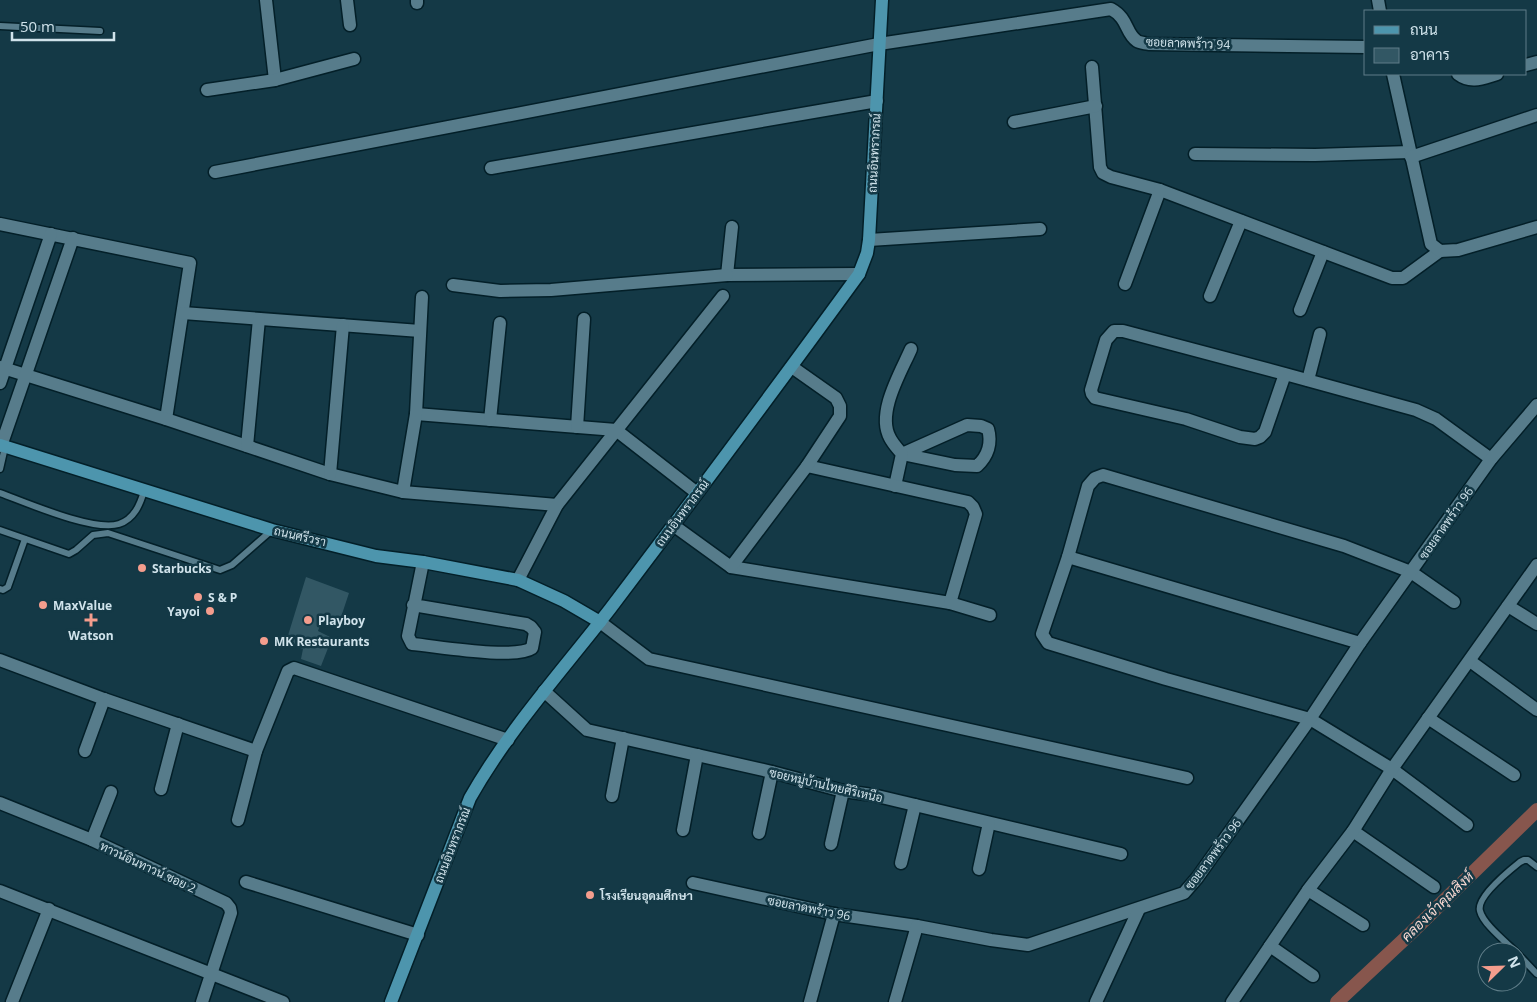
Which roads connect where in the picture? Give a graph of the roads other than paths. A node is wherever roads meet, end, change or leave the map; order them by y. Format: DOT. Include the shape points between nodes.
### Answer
graph roads {
  1 [pos="266,0"];
  2 [pos="347,0"];
  3 [pos="882,0"];
  4 [pos="350,25"];
  5 [pos="0,26"];
  6 [pos="100,31"];
  7 [pos="879,44"];
  8 [pos="1364,47"];
  9 [pos="354,60"];
  10 [pos="1092,67"];
  11 [pos="1393,75"];
  12 [pos="1459,75"];
  13 [pos="1494,75"];
  14 [pos="275,80"];
  15 [pos="207,90"];
  16 [pos="877,101"];
  17 [pos="1096,106"];
  18 [pos="1537,115"];
  19 [pos="1014,122"];
  20 [pos="1196,154"];
  21 [pos="1411,155"];
  22 [pos="491,168"];
  23 [pos="215,172"];
  24 [pos="1160,190"];
  25 [pos="1241,221"];
  26 [pos="0,224"];
  27 [pos="732,227"];
  28 [pos="1537,227"];
  29 [pos="1040,229"];
  30 [pos="51,234"];
  31 [pos="73,238"];
  32 [pos="869,240"];
  33 [pos="1440,251"];
  34 [pos="1322,252"];
  35 [pos="859,274"];
  36 [pos="726,276"];
  37 [pos="1125,284"];
  38 [pos="453,285"];
  39 [pos="724,296"];
  40 [pos="1210,296"];
  41 [pos="422,297"];
  42 [pos="1300,310"];
  43 [pos="183,313"];
  44 [pos="259,319"];
  45 [pos="584,319"];
  46 [pos="500,323"];
  47 [pos="343,325"];
  48 [pos="420,331"];
  49 [pos="1320,334"];
  50 [pos="911,349"];
  51 [pos="792,367"];
  52 [pos="2,368"];
  53 [pos="1285,374"];
  54 [pos="25,375"];
  55 [pos="1308,380"];
  56 [pos="0,383"];
  57 [pos="1537,405"];
  58 [pos="416,414"];
  59 [pos="166,419"];
  60 [pos="490,420"];
  61 [pos="577,427"];
  62 [pos="616,430"];
  63 [pos="2,446"];
  64 [pos="247,446"];
  65 [pos="902,454"];
  66 [pos="1490,460"];
  67 [pos="807,466"];
  68 [pos="0,469"];
  69 [pos="330,474"];
  70 [pos="895,486"];
  71 [pos="144,491"];
  72 [pos="0,492"];
  73 [pos="403,492"];
  74 [pos="697,493"];
  75 [pos="557,505"];
  76 [pos="673,525"];
  77 [pos="0,530"];
  78 [pos="272,530"];
  79 [pos="25,539"];
  80 [pos="1068,557"];
  81 [pos="423,562"];
  82 [pos="1537,565"];
  83 [pos="731,567"];
  84 [pos="1411,572"];
  85 [pos="518,580"];
  86 [pos="0,589"];
  87 [pos="1454,602"];
  88 [pos="950,603"];
  89 [pos="414,605"];
  90 [pos="1508,606"];
  91 [pos="990,615"];
  92 [pos="600,622"];
  93 [pos="1537,624"];
  94 [pos="1360,643"];
  95 [pos="1470,660"];
  96 [pos="0,661"];
  97 [pos="544,692"];
  98 [pos="104,698"];
  99 [pos="1537,710"];
  100 [pos="1428,718"];
  101 [pos="1310,719"];
  102 [pos="178,724"];
  103 [pos="623,738"];
  104 [pos="508,740"];
  105 [pos="84,751"];
  106 [pos="256,751"];
  107 [pos="698,755"];
  108 [pos="1392,769"];
  109 [pos="772,772"];
  110 [pos="1514,775"];
  111 [pos="1187,778"];
  112 [pos="161,789"];
  113 [pos="843,791"];
  114 [pos="111,792"];
  115 [pos="612,796"];
  116 [pos="0,803"];
  117 [pos="915,805"];
  118 [pos="238,820"];
  119 [pos="989,823"];
  120 [pos="1467,825"];
  121 [pos="682,830"];
  122 [pos="1354,831"];
  123 [pos="759,834"];
  124 [pos="92,840"];
  125 [pos="831,844"];
  126 [pos="1121,854"];
  127 [pos="901,863"];
  128 [pos="1537,867"];
  129 [pos="979,869"];
  130 [pos="246,882"];
  131 [pos="692,884"];
  132 [pos="1434,887"];
  133 [pos="1308,890"];
  134 [pos="0,891"];
  135 [pos="49,909"];
  136 [pos="1139,909"];
  137 [pos="834,914"];
  138 [pos="1363,925"];
  139 [pos="917,926"];
  140 [pos="418,934"];
  141 [pos="1506,942"];
  142 [pos="1270,946"];
  143 [pos="1527,964"];
  144 [pos="1537,974"];
  145 [pos="212,975"];
  146 [pos="1313,976"];
  147 [pos="12,1002"];
  148 [pos="202,1002"];
  149 [pos="283,1002"];
  150 [pos="392,1002"];
  151 [pos="810,1002"];
  152 [pos="895,1002"];
  153 [pos="1096,1002"];
  154 [pos="1232,1002"];
  1 -- 14 [label="street"];
  2 -- 4 [label="street"];
  3 -- 7 [label="street, ถนนอินทราภรณ์"];
  5 -- 6 [label="lane"];
  7 -- 8 [label="street, ซอยลาดพร้าว 94" via="1111,9 1119,13 1137,41 1149,44"];
  7 -- 16 [label="street, ถนนอินทราภรณ์"];
  7 -- 23 [label="street"];
  9 -- 14 [label="street"];
  10 -- 17 [label="street"];
  11 -- 21 [label="street"];
  12 -- 13 [label="street" via="1474,81"];
  14 -- 15 [label="street"];
  16 -- 22 [label="street"];
  16 -- 32 [label="street, ถนนอินทราภรณ์"];
  17 -- 19 [label="street"];
  17 -- 24 [label="street" via="1100,167 1104,173"];
  18 -- 21 [label="street"];
  20 -- 21 [label="street"];
  21 -- 33 [label="street" via="1431,244"];
  24 -- 25 [label="street"];
  24 -- 37 [label="street"];
  25 -- 34 [label="street"];
  25 -- 40 [label="street"];
  26 -- 30 [label="street"];
  27 -- 36 [label="street"];
  28 -- 33 [label="street" via="1458,250"];
  29 -- 32 [label="street"];
  30 -- 31 [label="street"];
  30 -- 52 [label="street"];
  31 -- 43 [label="street" via="190,262"];
  31 -- 54 [label="street"];
  32 -- 35 [label="street, ถนนอินทราภรณ์"];
  33 -- 34 [label="street" via="1398,279"];
  34 -- 42 [label="street"];
  35 -- 36 [label="street"];
  35 -- 51 [label="street, ถนนอินทราภรณ์"];
  36 -- 38 [label="street" via="551,290 500,291"];
  39 -- 62 [label="street"];
  41 -- 48 [label="street"];
  43 -- 44 [label="street"];
  43 -- 59 [label="street"];
  44 -- 47 [label="street"];
  44 -- 64 [label="street"];
  45 -- 61 [label="street"];
  46 -- 60 [label="street"];
  47 -- 48 [label="street"];
  47 -- 69 [label="street"];
  48 -- 58 [label="street"];
  49 -- 55 [label="street"];
  50 -- 65 [label="street" via="887,405 889,437"];
  51 -- 67 [label="street" via="836,398 840,406 840,416"];
  51 -- 74 [label="street, ถนนอินทราภรณ์"];
  52 -- 54 [label="street"];
  52 -- 56 [label="street"];
  53 -- 53 [label="street" via="1114,331 1106,340 1091,390 1095,398 1255,439 1264,432"];
  53 -- 55 [label="street"];
  54 -- 59 [label="street"];
  54 -- 63 [label="street"];
  55 -- 66 [label="street" via="1416,410 1436,419"];
  57 -- 66 [label="street, ซอยลาดพร้าว 96"];
  58 -- 60 [label="street"];
  58 -- 73 [label="street"];
  59 -- 64 [label="street"];
  60 -- 61 [label="street"];
  61 -- 62 [label="street"];
  62 -- 74 [label="street"];
  62 -- 75 [label="street"];
  63 -- 68 [label="lane"];
  63 -- 71 [label="street, ถนนศรีวรา"];
  64 -- 69 [label="street"];
  65 -- 65 [label="street" via="967,425 988,429 990,437 984,460 977,466"];
  65 -- 70 [label="street"];
  66 -- 84 [label="street, ซอยลาดพร้าว 96"];
  67 -- 70 [label="street"];
  67 -- 83 [label="street"];
  69 -- 73 [label="street"];
  70 -- 88 [label="street" via="968,502 973,507 976,514"];
  71 -- 72 [label="lane" via="139,507 131,516 112,525 89,524"];
  71 -- 78 [label="street, ถนนศรีวรา"];
  73 -- 75 [label="street"];
  74 -- 76 [label="street, ถนนอินทราภรณ์"];
  75 -- 85 [label="street"];
  76 -- 83 [label="street"];
  76 -- 92 [label="street, ถนนอินทราภรณ์"];
  77 -- 79 [label="lane"];
  78 -- 79 [label="lane" via="232,565 220,570 108,533 93,535 69,554"];
  78 -- 81 [label="street, ถนนศรีวรา" via="376,556"];
  79 -- 86 [label="lane" via="8,587"];
  80 -- 84 [label="street" via="1088,486 1103,475 1344,546"];
  80 -- 94 [label="street"];
  80 -- 101 [label="street" via="1042,634 1048,643"];
  81 -- 85 [label="street, ถนนศรีวรา"];
  81 -- 89 [label="street"];
  82 -- 90 [label="street"];
  83 -- 88 [label="street"];
  84 -- 87 [label="street"];
  84 -- 94 [label="street, ซอยลาดพร้าว 96"];
  85 -- 92 [label="street, ถนนศรีวรา" via="564,600"];
  88 -- 91 [label="street"];
  89 -- 89 [label="street" via="408,636 412,644 503,653 532,648 535,632 526,624"];
  90 -- 93 [label="street"];
  90 -- 95 [label="street"];
  92 -- 97 [label="street, ถนนอินทราภรณ์"];
  92 -- 111 [label="street" via="650,659"];
  94 -- 101 [label="street, ซอยลาดพร้าว 96"];
  95 -- 99 [label="street"];
  95 -- 100 [label="street"];
  96 -- 98 [label="street"];
  97 -- 103 [label="street, ซอยหมู่บ้านไทยศิริเหนือ" via="587,730"];
  97 -- 104 [label="street, ถนนอินทราภรณ์"];
  98 -- 102 [label="street"];
  98 -- 105 [label="street"];
  100 -- 108 [label="street"];
  100 -- 110 [label="street"];
  101 -- 108 [label="street"];
  101 -- 136 [label="street, ซอยลาดพร้าว 96" via="1184,893"];
  102 -- 106 [label="street"];
  102 -- 112 [label="street"];
  103 -- 107 [label="street, ซอยหมู่บ้านไทยศิริเหนือ"];
  103 -- 115 [label="street"];
  104 -- 106 [label="street" via="294,668 288,671"];
  104 -- 140 [label="street, ถนนอินทราภรณ์" via="470,798"];
  106 -- 118 [label="street"];
  107 -- 109 [label="street, ซอยหมู่บ้านไทยศิริเหนือ"];
  107 -- 121 [label="street"];
  108 -- 120 [label="street"];
  108 -- 122 [label="street"];
  109 -- 113 [label="street, ซอยหมู่บ้านไทยศิริเหนือ"];
  109 -- 123 [label="street"];
  113 -- 117 [label="street, ซอยหมู่บ้านไทยศิริเหนือ"];
  113 -- 125 [label="street"];
  114 -- 124 [label="street"];
  116 -- 124 [label="street, ทาวน์อินทาวน์ ซอย 2"];
  117 -- 119 [label="street, ซอยหมู่บ้านไทยศิริเหนือ"];
  117 -- 127 [label="street"];
  119 -- 126 [label="street, ซอยหมู่บ้านไทยศิริเหนือ"];
  119 -- 129 [label="street"];
  122 -- 132 [label="street"];
  122 -- 133 [label="street"];
  124 -- 145 [label="street, ทาวน์อินทาวน์ ซอย 2" via="226,903 231,914"];
  128 -- 141 [label="lane" via="1528,860 1520,862 1491,889 1480,905 1483,918"];
  130 -- 140 [label="street"];
  131 -- 137 [label="street, ซอยลาดพร้าว 96"];
  133 -- 138 [label="street"];
  133 -- 142 [label="street"];
  134 -- 135 [label="street"];
  135 -- 145 [label="street"];
  135 -- 147 [label="street"];
  136 -- 139 [label="street, ซอยลาดพร้าว 96" via="1028,945"];
  136 -- 153 [label="street"];
  137 -- 139 [label="street, ซอยลาดพร้าว 96"];
  137 -- 151 [label="street"];
  139 -- 152 [label="street"];
  140 -- 150 [label="street, ถนนอินทราภรณ์"];
  142 -- 146 [label="street"];
  142 -- 154 [label="street"];
  143 -- 144 [label="lane"];
  145 -- 148 [label="street, ทาวน์อินทาวน์ ซอย 2"];
  145 -- 149 [label="street"];
}
